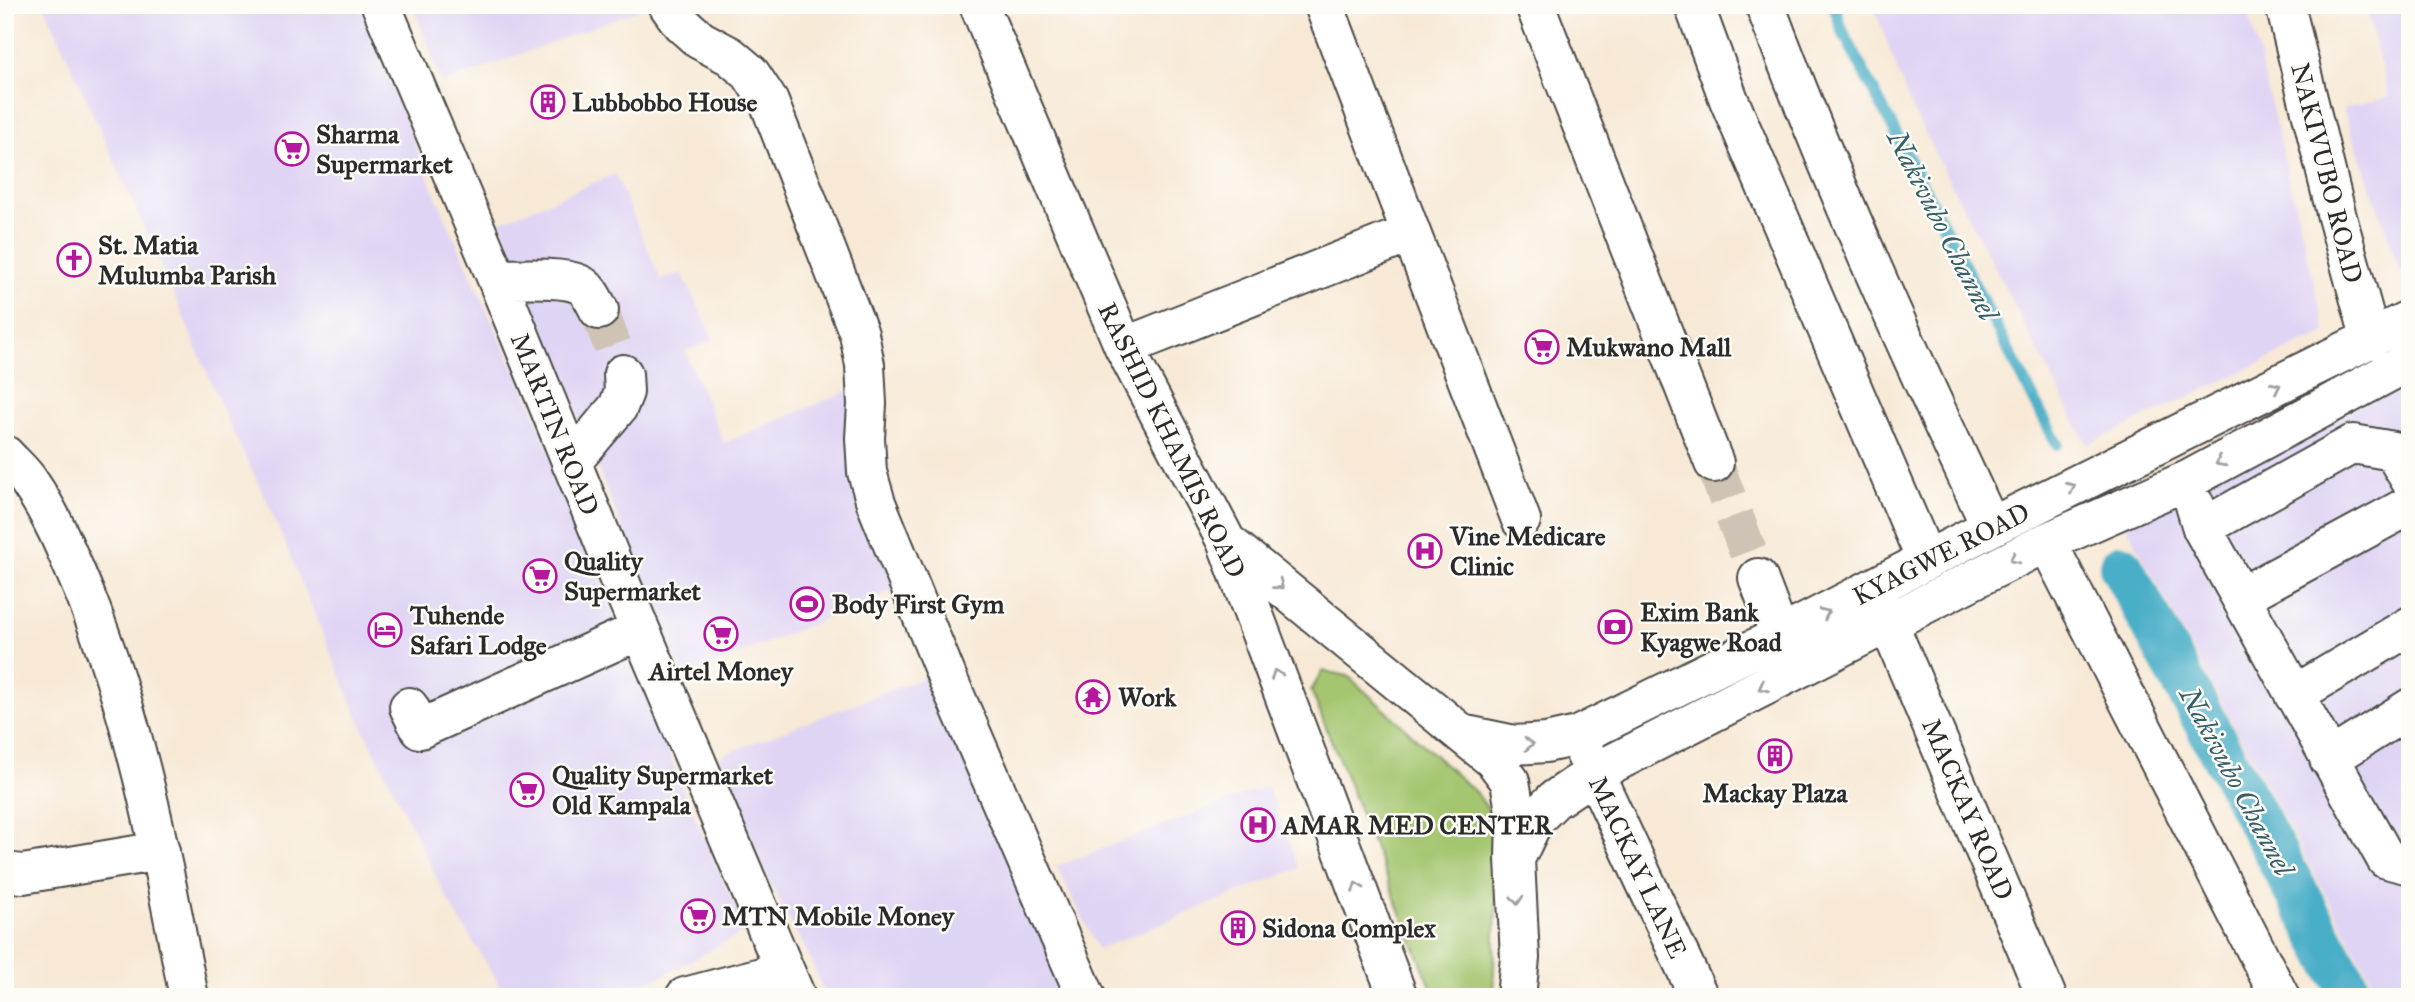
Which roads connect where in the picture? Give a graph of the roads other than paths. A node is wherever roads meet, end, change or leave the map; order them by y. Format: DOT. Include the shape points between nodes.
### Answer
graph roads {
  1 [pos="380,5"];
  2 [pos="668,5"];
  3 [pos="979,5"];
  4 [pos="1324,5"];
  5 [pos="1535,5"];
  6 [pos="1694,5"];
  7 [pos="1765,5"];
  8 [pos="2285,5"];
  9 [pos="1411,233"];
  10 [pos="497,279"];
  11 [pos="598,310"];
  12 [pos="2410,319"];
  13 [pos="2371,340"];
  14 [pos="1124,347"];
  15 [pos="2410,361"];
  16 [pos="623,374"];
  17 [pos="5,455"];
  18 [pos="571,463"];
  19 [pos="1714,463"];
  20 [pos="2188,480"];
  21 [pos="2410,480"];
  22 [pos="2410,505"];
  23 [pos="1521,520"];
  24 [pos="1991,527"];
  25 [pos="2202,528"];
  26 [pos="1226,541"];
  27 [pos="2047,542"];
  28 [pos="1926,559"];
  29 [pos="1758,578"];
  30 [pos="2242,596"];
  31 [pos="1881,605"];
  32 [pos="2410,626"];
  33 [pos="640,629"];
  34 [pos="1780,636"];
  35 [pos="2294,695"];
  36 [pos="409,707"];
  37 [pos="2410,708"];
  38 [pos="1462,734"];
  39 [pos="1577,736"];
  40 [pos="2329,759"];
  41 [pos="1594,773"];
  42 [pos="160,852"];
  43 [pos="1515,859"];
  44 [pos="2410,865"];
  45 [pos="5,872"];
  46 [pos="790,984"];
  47 [pos="188,997"];
  48 [pos="685,997"];
  49 [pos="1086,997"];
  50 [pos="1398,997"];
  51 [pos="1516,997"];
  52 [pos="1699,997"];
  53 [pos="2048,997"];
  54 [pos="2280,997"];
  1 -- 10 [label="street, MARTIN ROAD"];
  2 -- 49 [label="street" via="700,40 750,73 769,102 859,334 865,365 867,472 876,503"];
  3 -- 14 [label="street, RASHID KHAMIS ROAD"];
  4 -- 9 [label="street"];
  5 -- 19 [label="street"];
  6 -- 28 [label="street" via="1729,100"];
  7 -- 24 [label="street" via="1913,362"];
  8 -- 13 [label="street, NAKIVUBO ROAD"];
  9 -- 14 [label="street"];
  9 -- 23 [label="street"];
  10 -- 11 [label="street" via="581,284"];
  10 -- 18 [label="street, MARTIN ROAD"];
  12 -- 13 [label="street, KYAGWE ROAD"];
  24 -- 13 [label="street, KYAGWE ROAD, one-way"];
  14 -- 26 [label="street, RASHID KHAMIS ROAD"];
  15 -- 20 [label="street, KYAGWE ROAD, one-way"];
  16 -- 18 [label="street" via="624,392 618,407"];
  17 -- 42 [label="street" via="30,481 65,547 106,647"];
  18 -- 33 [label="street, MARTIN ROAD"];
  20 -- 25 [label="street"];
  20 -- 27 [label="street, KYAGWE ROAD"];
  21 -- 25 [label="street" via="2393,451 2353,444"];
  22 -- 30 [label="street"];
  24 -- 28 [label="street, KYAGWE ROAD"];
  25 -- 30 [label="street"];
  26 -- 38 [label="street, one-way"];
  50 -- 26 [label="street, RASHID KHAMIS ROAD, one-way"];
  27 -- 31 [label="street, KYAGWE ROAD, one-way"];
  27 -- 54 [label="street"];
  28 -- 31 [label="street, KYAGWE ROAD"];
  29 -- 34 [label="street"];
  30 -- 35 [label="street"];
  34 -- 31 [label="street, KYAGWE ROAD, one-way"];
  31 -- 41 [label="street, KYAGWE ROAD, one-way"];
  31 -- 53 [label="street, MACKAY ROAD"];
  32 -- 35 [label="street"];
  33 -- 36 [label="street" via="420,729"];
  33 -- 46 [label="street, MARTIN ROAD"];
  34 -- 39 [label="street, KYAGWE ROAD"];
  35 -- 40 [label="street"];
  37 -- 40 [label="street"];
  38 -- 39 [label="street, KYAGWE ROAD, one-way" via="1515,745"];
  38 -- 43 [label="street" via="1494,760 1510,781 1516,817"];
  39 -- 41 [label="street, MACKAY LANE"];
  40 -- 44 [label="street" via="2386,859"];
  41 -- 43 [label="street, KYAGWE ROAD" via="1534,820"];
  41 -- 52 [label="street, MACKAY LANE"];
  42 -- 45 [label="street" via="23,874"];
  42 -- 47 [label="street"];
  43 -- 51 [label="street, one-way" via="1520,958"];
  46 -- 48 [label="street"];
}
